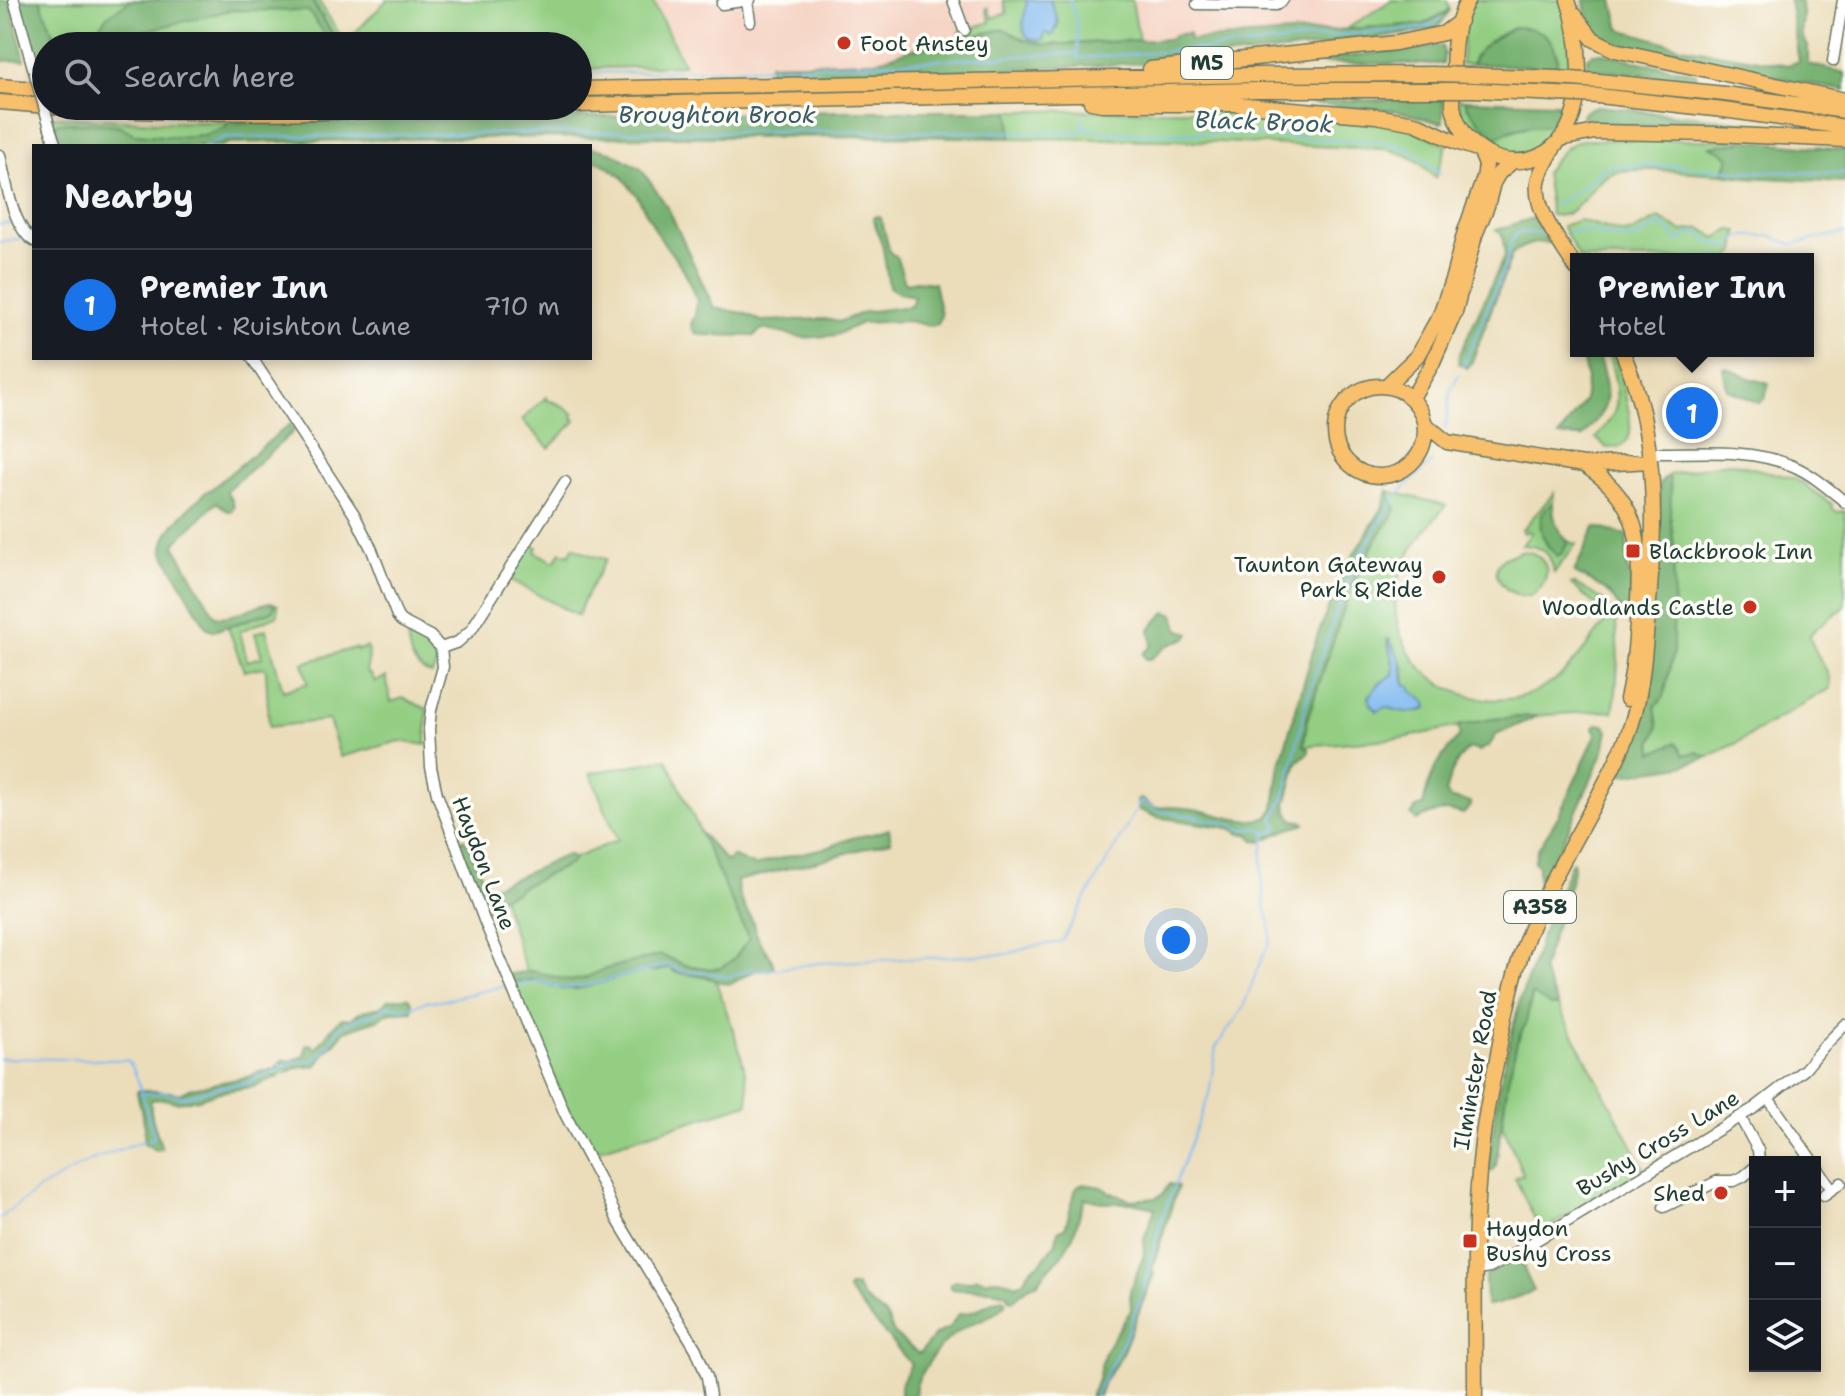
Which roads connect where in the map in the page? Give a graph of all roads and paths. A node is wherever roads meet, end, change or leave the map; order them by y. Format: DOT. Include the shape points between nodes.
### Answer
graph roads {
  1 [pos="14,0"];
  2 [pos="748,0"];
  3 [pos="953,0"];
  4 [pos="1283,0"];
  5 [pos="1843,0"];
  6 [pos="722,4"];
  7 [pos="1197,4"];
  8 [pos="1569,4"];
  9 [pos="1463,7"];
  10 [pos="750,21"];
  11 [pos="964,30"];
  12 [pos="1833,61"];
  13 [pos="32,64"];
  14 [pos="1094,78"];
  15 [pos="1474,83"];
  16 [pos="0,86"];
  17 [pos="32,89"];
  18 [pos="592,89"];
  19 [pos="1056,95"];
  20 [pos="1845,100"];
  21 [pos="0,102"];
  22 [pos="32,105"];
  23 [pos="592,105"];
  24 [pos="1845,111"];
  25 [pos="48,120"];
  26 [pos="1845,127"];
  27 [pos="1845,140"];
  28 [pos="1558,141"];
  29 [pos="55,144"];
  30 [pos="1480,150"];
  31 [pos="0,155"];
  32 [pos="1513,161"];
  33 [pos="1482,204"];
  34 [pos="1470,233"];
  35 [pos="32,240"];
  36 [pos="1570,258"];
  37 [pos="1624,357"];
  38 [pos="253,360"];
  39 [pos="1387,385"];
  40 [pos="1412,398"];
  41 [pos="1425,424"];
  42 [pos="1447,442"];
  43 [pos="1525,454"];
  44 [pos="1419,455"];
  45 [pos="1650,457"];
  46 [pos="1584,465"];
  47 [pos="565,482"];
  48 [pos="1845,502"];
  49 [pos="441,648"];
  50 [pos="1609,773"];
  51 [pos="1845,1025"];
  52 [pos="1768,1098"];
  53 [pos="1740,1117"];
  54 [pos="1760,1156"];
  55 [pos="1808,1156"];
  56 [pos="1749,1172"];
  57 [pos="1821,1174"];
  58 [pos="1832,1189"];
  59 [pos="1664,1207"];
  60 [pos="1476,1270"];
  61 [pos="710,1396"];
  62 [pos="1475,1396"];
  1 -- 13 [label="street, bridge"];
  2 -- 6 [label="street"];
  2 -- 10 [label="street"];
  3 -- 11 [label="street"];
  4 -- 7 [label="street" via="1276,5"];
  5 -- 12 [label="street"];
  8 -- 20 [label="highway" via="1593,39 1615,50"];
  8 -- 28 [label="highway" via="1578,92 1569,125"];
  9 -- 14 [label="highway, M5" via="1444,33 1396,43"];
  9 -- 30 [label="highway" via="1453,107 1460,127"];
  14 -- 15 [label="highway, M5, bridge" via="1432,74"];
  14 -- 18 [label="highway, M5"];
  15 -- 19 [label="highway, M5, bridge" via="1432,90"];
  15 -- 24 [label="highway, M5, bridge" via="1599,81"];
  15 -- 26 [label="highway, M5, bridge"];
  16 -- 17 [label="highway"];
  19 -- 23 [label="highway, M5"];
  19 -- 30 [label="highway, M5" via="1102,104 1235,104 1387,118 1415,123"];
  21 -- 22 [label="highway"];
  25 -- 29 [label="street, bridge"];
  27 -- 28 [label="highway" via="1595,132"];
  28 -- 32 [label="highway" via="1541,154"];
  28 -- 36 [label="highway" via="1538,181 1540,201"];
  30 -- 32 [label="highway"];
  30 -- 33 [label="highway" via="1486,165"];
  31 -- 35 [label="street" via="18,221"];
  32 -- 33 [label="highway" via="1499,173"];
  33 -- 34 [label="highway"];
  34 -- 39 [label="highway" via="1440,315 1417,356"];
  34 -- 40 [label="highway" via="1455,312"];
  37 -- 45 [label="highway, Ilminster Road / A358" via="1639,398"];
  38 -- 49 [label="street" via="354,514 397,616"];
  39 -- 40 [label="highway"];
  39 -- 44 [label="highway" via="1360,390 1340,409 1335,438 1340,453 1363,473 1379,477 1409,467"];
  40 -- 41 [label="highway"];
  41 -- 42 [label="highway"];
  41 -- 44 [label="highway"];
  42 -- 43 [label="highway"];
  42 -- 44 [label="highway"];
  43 -- 45 [label="highway"];
  43 -- 46 [label="highway"];
  45 -- 46 [label="highway"];
  45 -- 48 [label="street" via="1735,453 1775,460 1794,466"];
  45 -- 50 [label="highway, Ilminster Road / A358" via="1651,572 1642,680 1630,727"];
  46 -- 50 [label="highway, Ilminster Road / A358" via="1621,498 1638,544 1633,677"];
  47 -- 49 [label="street" via="471,630"];
  49 -- 61 [label="street, Haydon Lane" via="443,667 431,710 429,746 448,826 565,1114 617,1219 696,1349"];
  50 -- 60 [label="highway, Ilminster Road / A358" via="1544,898 1516,969 1482,1142"];
  51 -- 52 [label="street, Bushy Cross Lane" via="1805,1069"];
  52 -- 53 [label="street, Bushy Cross Lane"];
  52 -- 55 [label="street"];
  53 -- 54 [label="street"];
  53 -- 60 [label="street, Bushy Cross Lane" via="1500,1262"];
  56 -- 59 [label="street"];
  57 -- 58 [label="street"];
  60 -- 62 [label="highway, Ilminster Road / A358"];
}
